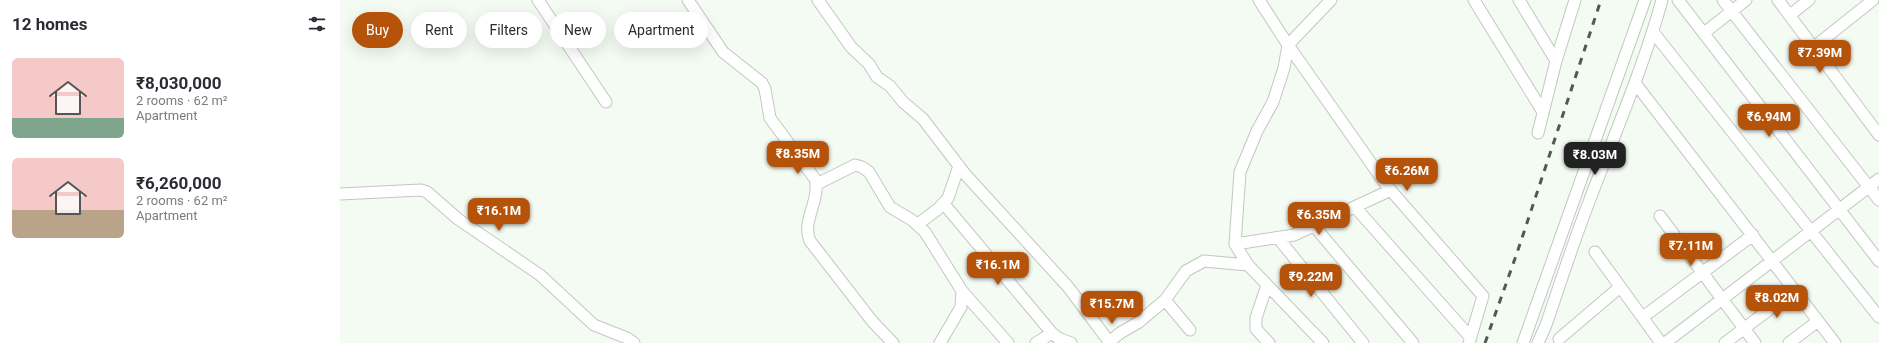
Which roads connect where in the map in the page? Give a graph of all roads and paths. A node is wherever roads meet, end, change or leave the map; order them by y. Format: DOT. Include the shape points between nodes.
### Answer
graph roads {
  1 [pos="538,0"];
  2 [pos="688,0"];
  3 [pos="818,0"];
  4 [pos="1259,0"];
  5 [pos="1331,0"];
  6 [pos="1474,0"];
  7 [pos="1519,0"];
  8 [pos="1645,0"];
  9 [pos="1662,0"];
  10 [pos="1678,0"];
  11 [pos="1724,0"];
  12 [pos="1746,0"];
  13 [pos="1778,0"];
  14 [pos="1809,0"];
  15 [pos="1873,0"];
  16 [pos="1571,3"];
  17 [pos="1732,11"];
  18 [pos="1790,15"];
  19 [pos="1654,32"];
  20 [pos="1704,33"];
  21 [pos="1288,45"];
  22 [pos="1814,47"];
  23 [pos="1556,61"];
  24 [pos="1635,83"];
  25 [pos="606,102"];
  26 [pos="1543,112"];
  27 [pos="1538,133"];
  28 [pos="1879,135"];
  29 [pos="959,166"];
  30 [pos="1879,178"];
  31 [pos="817,184"];
  32 [pos="1869,186"];
  33 [pos="1391,190"];
  34 [pos="340,194"];
  35 [pos="1879,200"];
  36 [pos="944,204"];
  37 [pos="1355,207"];
  38 [pos="1838,209"];
  39 [pos="1660,216"];
  40 [pos="918,224"];
  41 [pos="1314,226"];
  42 [pos="1811,231"];
  43 [pos="1753,235"];
  44 [pos="1278,238"];
  45 [pos="1235,244"];
  46 [pos="1595,252"];
  47 [pos="1772,261"];
  48 [pos="1879,261"];
  49 [pos="1248,265"];
  50 [pos="1702,273"];
  51 [pos="1267,285"];
  52 [pos="1620,287"];
  53 [pos="1795,290"];
  54 [pos="962,291"];
  55 [pos="1722,299"];
  56 [pos="1166,300"];
  57 [pos="1534,314"];
  58 [pos="1643,317"];
  59 [pos="1879,317"];
  60 [pos="1818,320"];
  61 [pos="1546,325"];
  62 [pos="1744,329"];
  63 [pos="1190,330"];
  64 [pos="1528,330"];
  65 [pos="1052,332"];
  66 [pos="1470,340"];
  67 [pos="1561,341"];
  68 [pos="1540,342"];
  69 [pos="634,343"];
  70 [pos="893,343"];
  71 [pos="940,343"];
  72 [pos="1008,343"];
  73 [pos="1036,343"];
  74 [pos="1070,343"];
  75 [pos="1109,343"];
  76 [pos="1269,343"];
  77 [pos="1322,343"];
  78 [pos="1363,343"];
  79 [pos="1413,343"];
  80 [pos="1523,343"];
  81 [pos="1661,343"];
  82 [pos="1665,343"];
  83 [pos="1726,343"];
  84 [pos="1755,343"];
  85 [pos="1789,343"];
  86 [pos="1835,343"];
  1 -- 25 [label="street"];
  2 -- 31 [label="street" via="723,52 762,83 770,118"];
  3 -- 29 [label="street" via="851,47 869,64 877,77 890,86 903,102 923,119"];
  4 -- 21 [label="street"];
  5 -- 21 [label="street"];
  6 -- 26 [label="street"];
  7 -- 23 [label="street"];
  8 -- 57 [label="street"];
  9 -- 19 [label="street"];
  10 -- 20 [label="street"];
  11 -- 17 [label="street"];
  12 -- 17 [label="street"];
  13 -- 18 [label="street"];
  14 -- 18 [label="street"];
  15 -- 22 [label="street"];
  16 -- 23 [label="street"];
  17 -- 20 [label="street"];
  17 -- 32 [label="street"];
  18 -- 22 [label="street"];
  19 -- 24 [label="street"];
  19 -- 42 [label="street"];
  20 -- 38 [label="street"];
  21 -- 33 [label="street"];
  21 -- 45 [label="street" via="1273,102 1257,131 1240,172"];
  22 -- 28 [label="street"];
  23 -- 26 [label="street"];
  24 -- 43 [label="street"];
  24 -- 61 [label="street" via="1588,203"];
  26 -- 27 [label="street"];
  29 -- 36 [label="street"];
  29 -- 75 [label="street" via="1068,288"];
  30 -- 32 [label="street"];
  31 -- 40 [label="street" via="855,165 862,167 869,172 890,207"];
  31 -- 70 [label="street" via="807,229 810,241 872,321"];
  32 -- 35 [label="street"];
  32 -- 38 [label="street"];
  33 -- 37 [label="street"];
  33 -- 66 [label="street" via="1483,296"];
  34 -- 69 [label="street" via="421,190 427,192 458,219 540,275 594,325"];
  36 -- 40 [label="street"];
  36 -- 65 [label="street"];
  37 -- 41 [label="street"];
  37 -- 66 [label="street"];
  38 -- 42 [label="street"];
  38 -- 48 [label="street"];
  39 -- 50 [label="street"];
  40 -- 54 [label="street"];
  41 -- 44 [label="street" via="1294,235"];
  41 -- 79 [label="street"];
  42 -- 47 [label="street"];
  42 -- 59 [label="street"];
  43 -- 47 [label="street"];
  43 -- 50 [label="street"];
  44 -- 45 [label="street"];
  44 -- 78 [label="street"];
  45 -- 49 [label="street"];
  46 -- 52 [label="street"];
  47 -- 53 [label="street"];
  47 -- 55 [label="street"];
  49 -- 51 [label="street"];
  49 -- 56 [label="street" via="1204,261 1186,271"];
  50 -- 55 [label="street"];
  50 -- 58 [label="street"];
  51 -- 76 [label="street" via="1256,318 1256,329"];
  51 -- 77 [label="street"];
  52 -- 58 [label="street"];
  52 -- 67 [label="street"];
  53 -- 60 [label="street"];
  53 -- 62 [label="street"];
  54 -- 71 [label="street" via="961,307"];
  54 -- 72 [label="street"];
  55 -- 62 [label="street"];
  55 -- 82 [label="street"];
  56 -- 63 [label="street"];
  56 -- 75 [label="street"];
  57 -- 61 [label="street"];
  57 -- 64 [label="street"];
  58 -- 81 [label="street"];
  60 -- 85 [label="street"];
  60 -- 86 [label="street"];
  61 -- 67 [label="street"];
  61 -- 68 [label="street"];
  62 -- 83 [label="street"];
  62 -- 84 [label="street"];
  64 -- 68 [label="street"];
  64 -- 80 [label="street"];
  65 -- 73 [label="street"];
  65 -- 74 [label="street"];
}
